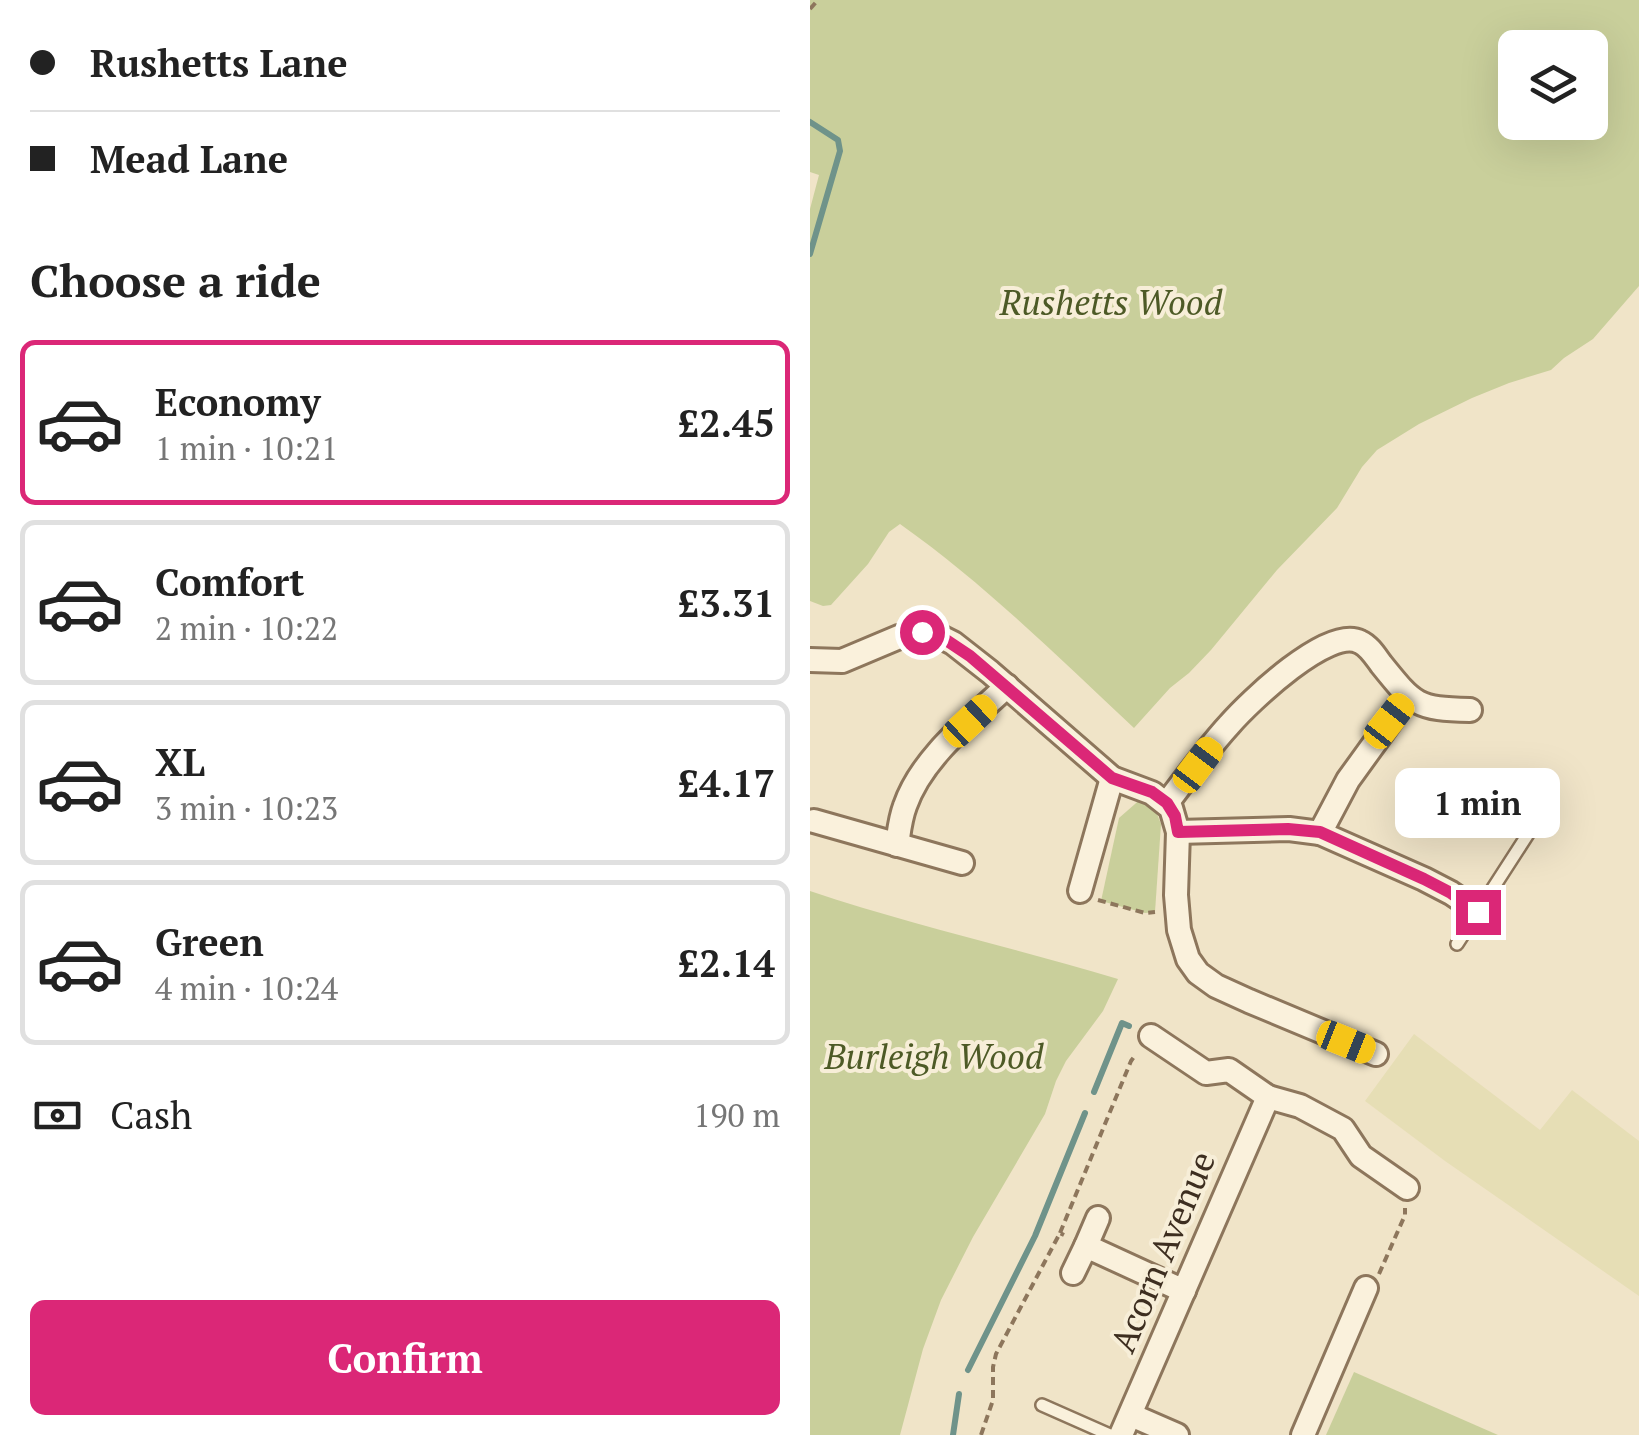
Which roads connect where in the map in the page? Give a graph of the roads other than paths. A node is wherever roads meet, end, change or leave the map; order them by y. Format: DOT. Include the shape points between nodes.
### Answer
graph roads {
  1 [pos="810,660"];
  2 [pos="1007,686"];
  3 [pos="1408,697"];
  4 [pos="1470,710"];
  5 [pos="1112,778"];
  6 [pos="1167,803"];
  7 [pos="814,821"];
  8 [pos="1178,832"];
  9 [pos="1320,832"];
  10 [pos="1528,834"];
  11 [pos="897,845"];
  12 [pos="962,863"];
  13 [pos="1080,891"];
  14 [pos="1478,912"];
  15 [pos="1457,944"];
  16 [pos="1151,1036"];
  17 [pos="1376,1054"];
  18 [pos="1268,1097"];
  19 [pos="1407,1188"];
  20 [pos="1098,1218"];
  21 [pos="1086,1246"];
  22 [pos="1073,1274"];
  23 [pos="1366,1288"];
  24 [pos="1184,1291"];
  25 [pos="1042,1405"];
  26 [pos="1126,1425"];
  27 [pos="1110,1435"];
  28 [pos="1177,1435"];
  29 [pos="1303,1435"];
  1 -- 2 [label="street" via="842,661 914,633 931,633"];
  2 -- 5 [label="street"];
  2 -- 11 [label="street" via="917,782"];
  3 -- 4 [label="street" via="1428,708"];
  3 -- 6 [label="street" via="1365,645 1335,642 1248,706"];
  3 -- 9 [label="street" via="1367,750"];
  5 -- 6 [label="street"];
  5 -- 13 [label="street"];
  6 -- 8 [label="street"];
  7 -- 11 [label="street"];
  8 -- 9 [label="street"];
  8 -- 17 [label="street" via="1179,930 1192,967 1232,994"];
  9 -- 14 [label="street" via="1424,879"];
  10 -- 14 [label="lane"];
  11 -- 12 [label="street"];
  14 -- 15 [label="lane"];
  16 -- 18 [label="street" via="1206,1073 1229,1070"];
  18 -- 19 [label="street" via="1343,1128 1362,1156"];
  18 -- 24 [label="street, Acorn Avenue"];
  20 -- 21 [label="street"];
  21 -- 22 [label="street"];
  21 -- 24 [label="street"];
  23 -- 29 [label="street"];
  24 -- 26 [label="street, Acorn Avenue"];
  25 -- 27 [label="lane"];
  26 -- 28 [label="street"];
}
